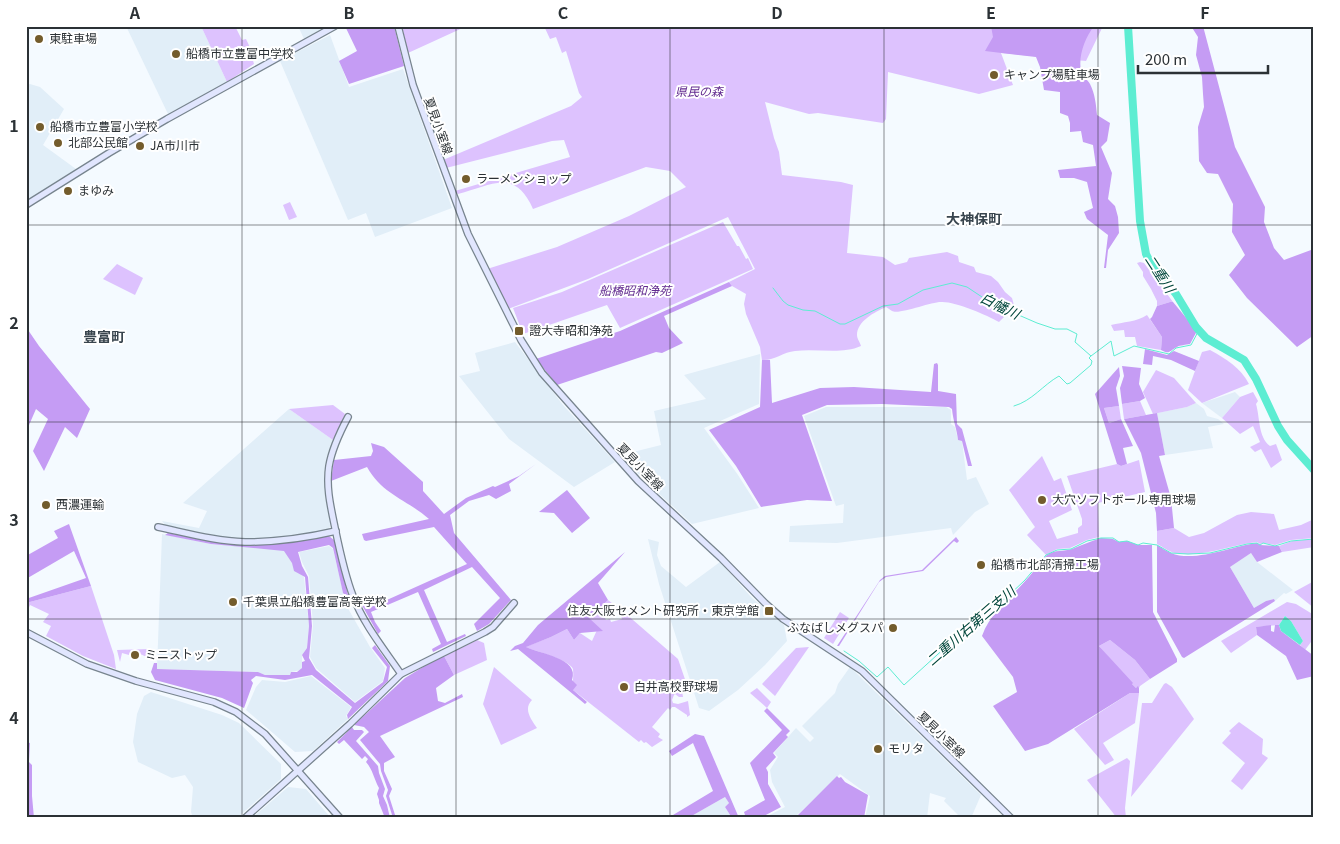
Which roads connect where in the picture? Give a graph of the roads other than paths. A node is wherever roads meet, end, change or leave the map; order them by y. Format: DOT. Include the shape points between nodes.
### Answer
graph roads {
  1 [pos="336,26"];
  2 [pos="398,26"];
  3 [pos="26,205"];
  4 [pos="348,417"];
  5 [pos="158,528"];
  6 [pos="336,531"];
  7 [pos="514,603"];
  8 [pos="26,632"];
  9 [pos="401,674"];
  10 [pos="299,771"];
  11 [pos="245,818"];
  12 [pos="340,818"];
  13 [pos="1010,818"];
  1 -- 3 [label="street" via="167,118"];
  2 -- 13 [label="street, 夏見小室線" via="413,84 468,234 521,340 542,373 638,481 726,562 765,604 862,671"];
  4 -- 6 [label="street" via="335,443 329,466 329,496"];
  5 -- 6 [label="street" via="244,542 295,539"];
  6 -- 9 [label="street" via="357,605 368,628"];
  7 -- 9 [label="street" via="485,632"];
  8 -- 10 [label="street" via="87,664 214,702 236,712 259,729"];
  9 -- 10 [label="street"];
  10 -- 11 [label="street"];
  10 -- 12 [label="street"];
}
